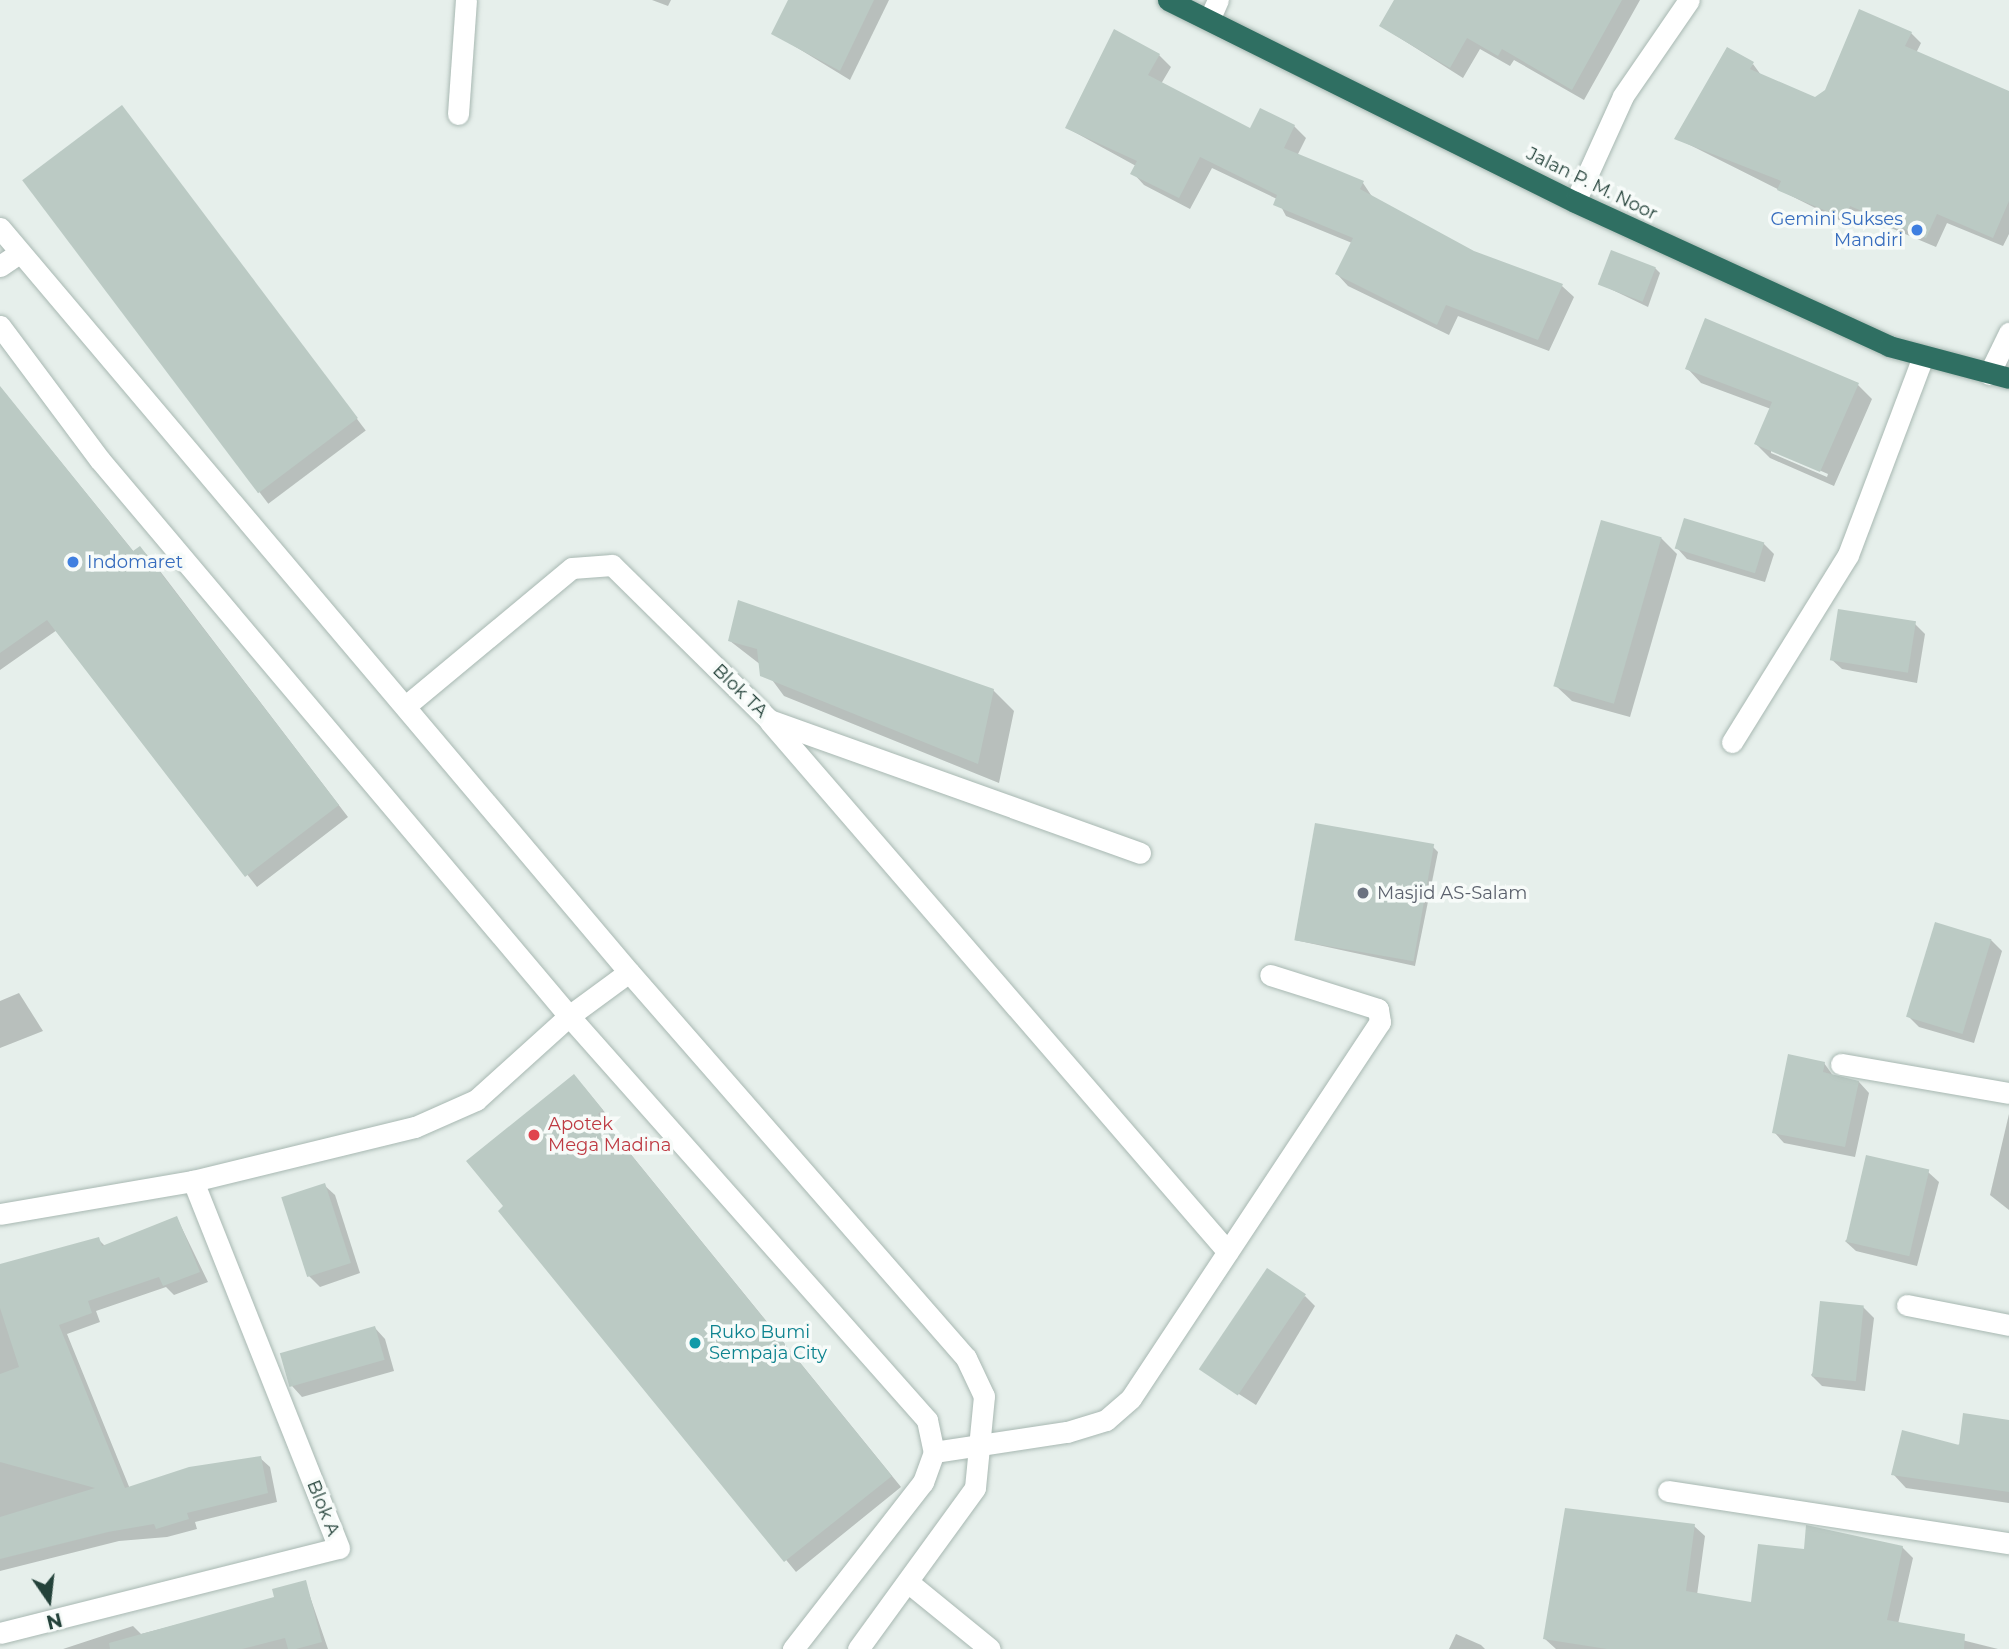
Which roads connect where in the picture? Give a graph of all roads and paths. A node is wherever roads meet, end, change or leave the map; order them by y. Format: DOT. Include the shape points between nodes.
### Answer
graph roads {
  1 [pos="466,0"];
  2 [pos="1168,0"];
  3 [pos="1219,0"];
  4 [pos="1689,0"];
  5 [pos="1209,20"];
  6 [pos="458,114"];
  7 [pos="1575,202"];
  8 [pos="0,228"];
  9 [pos="19,253"];
  10 [pos="0,265"];
  11 [pos="0,326"];
  12 [pos="2009,333"];
  13 [pos="1923,356"];
  14 [pos="1999,376"];
  15 [pos="408,704"];
  16 [pos="769,720"];
  17 [pos="1732,742"];
  18 [pos="1140,853"];
  19 [pos="629,972"];
  20 [pos="1270,975"];
  21 [pos="569,1016"];
  22 [pos="1841,1064"];
  23 [pos="2009,1093"];
  24 [pos="192,1181"];
  25 [pos="0,1214"];
  26 [pos="1228,1252"];
  27 [pos="1907,1305"];
  28 [pos="2009,1325"];
  29 [pos="983,1446"];
  30 [pos="934,1452"];
  31 [pos="1668,1491"];
  32 [pos="2009,1543"];
  33 [pos="909,1583"];
  34 [pos="0,1633"];
  35 [pos="793,1649"];
  36 [pos="858,1649"];
  37 [pos="990,1649"];
  1 -- 6 [label="street"];
  2 -- 5 [label="highway, Jalan P. M. Noor"];
  3 -- 5 [label="street"];
  4 -- 7 [label="street" via="1623,96"];
  5 -- 7 [label="highway, Jalan P. M. Noor"];
  7 -- 13 [label="highway, Jalan P. M. Noor" via="1889,346"];
  8 -- 9 [label="street"];
  9 -- 10 [label="street"];
  9 -- 15 [label="street"];
  11 -- 21 [label="street" via="100,460"];
  12 -- 14 [label="street"];
  13 -- 14 [label="highway, Jalan P. M. Noor"];
  13 -- 17 [label="street" via="1848,555"];
  15 -- 16 [label="street, Blok TA" via="572,568 612,565"];
  15 -- 19 [label="street"];
  16 -- 18 [label="street, Blok TA"];
  16 -- 26 [label="street"];
  19 -- 21 [label="street"];
  19 -- 29 [label="street" via="967,1359 984,1396"];
  20 -- 26 [label="street" via="1378,1009 1380,1022"];
  21 -- 24 [label="street" via="506,1078 437,1118"];
  21 -- 30 [label="street" via="927,1420"];
  22 -- 23 [label="street"];
  24 -- 25 [label="street"];
  24 -- 34 [label="street, Blok A" via="339,1548"];
  26 -- 29 [label="street" via="1131,1398 1106,1419"];
  27 -- 28 [label="street"];
  29 -- 30 [label="street"];
  29 -- 33 [label="street" via="975,1488"];
  30 -- 35 [label="street" via="923,1482"];
  31 -- 32 [label="street"];
  33 -- 36 [label="street"];
  33 -- 37 [label="street"];
}
